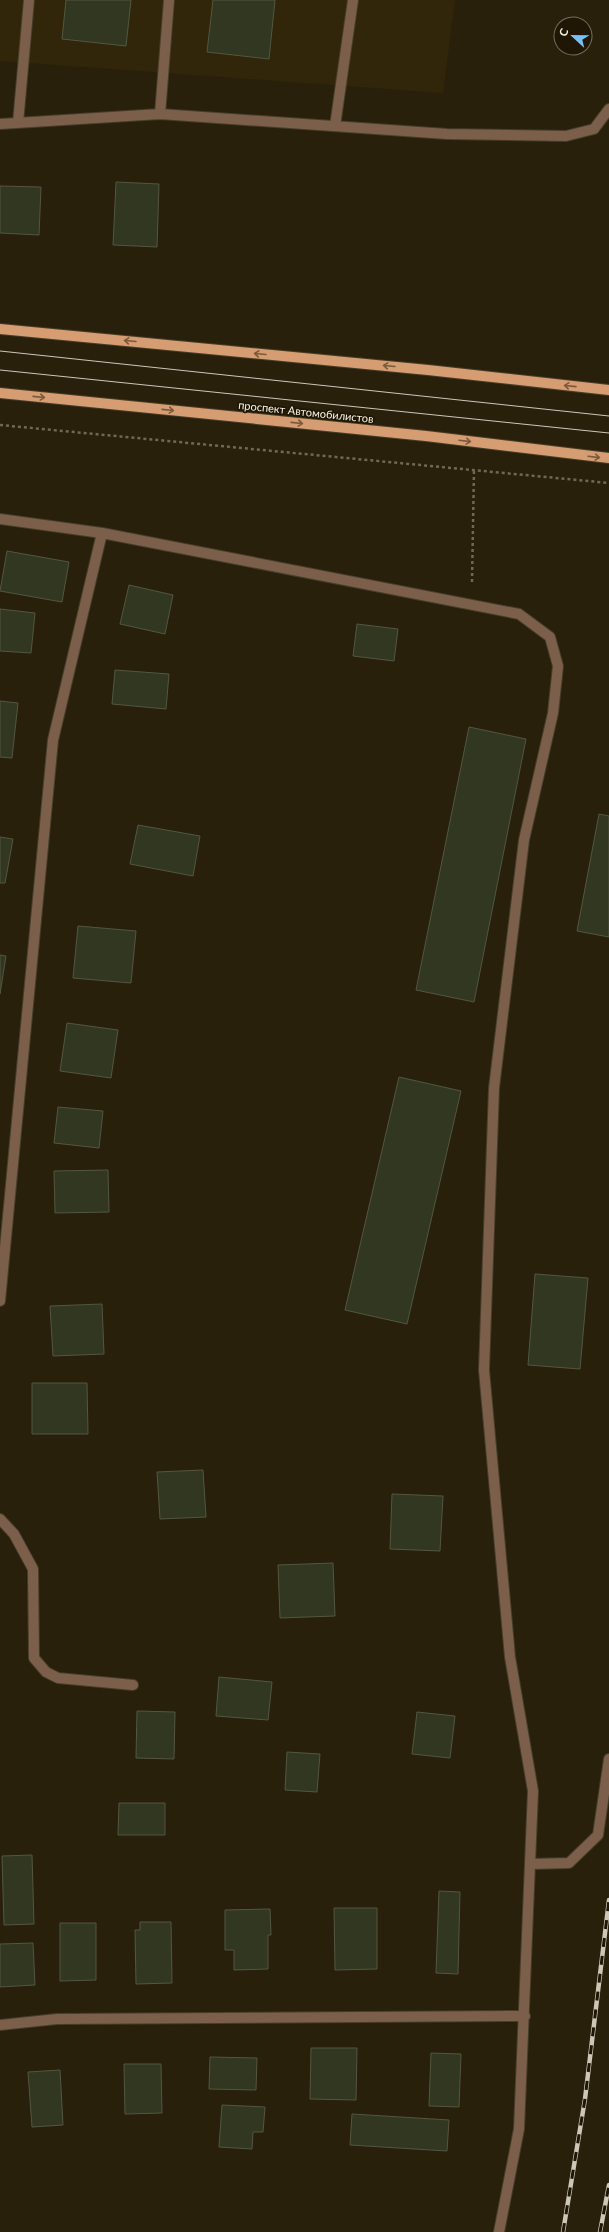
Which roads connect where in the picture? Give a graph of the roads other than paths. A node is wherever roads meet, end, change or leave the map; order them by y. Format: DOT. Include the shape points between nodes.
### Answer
graph roads {
  1 [pos="29,0"];
  2 [pos="169,0"];
  3 [pos="353,0"];
  4 [pos="609,109"];
  5 [pos="160,114"];
  6 [pos="18,123"];
  7 [pos="0,124"];
  8 [pos="334,126"];
  9 [pos="0,329"];
  10 [pos="609,390"];
  11 [pos="0,394"];
  12 [pos="609,458"];
  13 [pos="0,519"];
  14 [pos="102,534"];
  15 [pos="0,1301"];
  16 [pos="0,1519"];
  17 [pos="134,1685"];
  18 [pos="609,1760"];
  19 [pos="530,1864"];
  20 [pos="525,2016"];
  21 [pos="0,2025"];
  22 [pos="499,2232"];
  1 -- 6 [label="street"];
  2 -- 5 [label="street"];
  3 -- 8 [label="street"];
  4 -- 8 [label="street" via="594,129 566,136 447,134"];
  5 -- 6 [label="street"];
  5 -- 8 [label="street"];
  6 -- 7 [label="street"];
  10 -- 9 [label="main road, one-way"];
  11 -- 12 [label="main road, проспект Автомобилистов, one-way" via="426,436"];
  13 -- 14 [label="street"];
  14 -- 15 [label="street" via="53,740"];
  14 -- 19 [label="street" via="519,614 550,637 558,666 553,713 524,840 494,1088 484,1370 510,1657 533,1792"];
  16 -- 17 [label="street" via="14,1534 33,1569 34,1658 46,1672 58,1678"];
  18 -- 19 [label="street" via="598,1835 569,1863"];
  19 -- 20 [label="street"];
  20 -- 21 [label="street" via="57,2019"];
  20 -- 22 [label="street" via="520,2129"];
}
